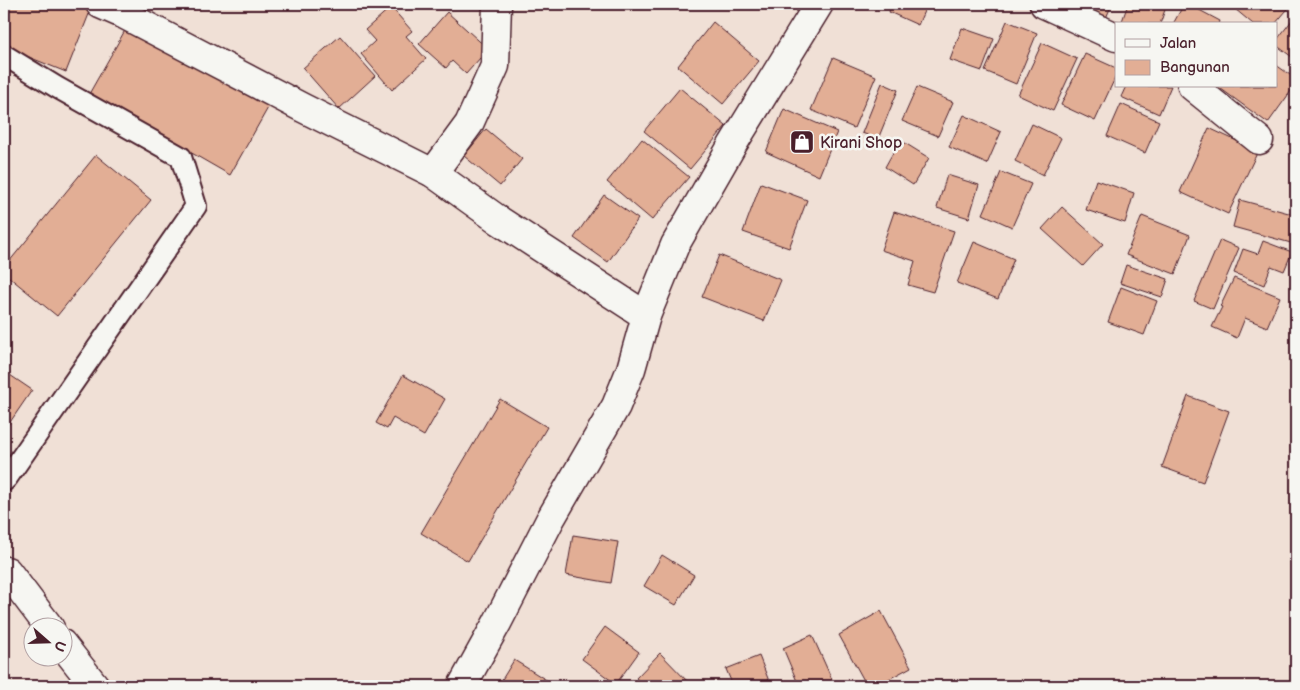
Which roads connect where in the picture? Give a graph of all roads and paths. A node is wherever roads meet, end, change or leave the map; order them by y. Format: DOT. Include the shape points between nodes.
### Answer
graph roads {
  1 [pos="100,4"];
  2 [pos="496,4"];
  3 [pos="819,4"];
  4 [pos="1044,4"];
  5 [pos="1115,37"];
  6 [pos="4,55"];
  7 [pos="1194,88"];
  8 [pos="1259,140"];
  9 [pos="433,173"];
  10 [pos="646,316"];
  11 [pos="4,481"];
  12 [pos="7,571"];
  13 [pos="42,618"];
  14 [pos="72,657"];
  15 [pos="95,686"];
  16 [pos="462,686"];
  1 -- 9 [label="street"];
  2 -- 9 [label="street" via="495,66 469,124"];
  3 -- 10 [label="street" via="675,245"];
  4 -- 5 [label="street"];
  6 -- 11 [label="lane" via="181,158 196,206"];
  7 -- 8 [label="street"];
  9 -- 10 [label="street" via="500,221"];
  10 -- 16 [label="street" via="631,369 616,406 550,520"];
  12 -- 13 [label="street"];
  14 -- 15 [label="street"];
}
